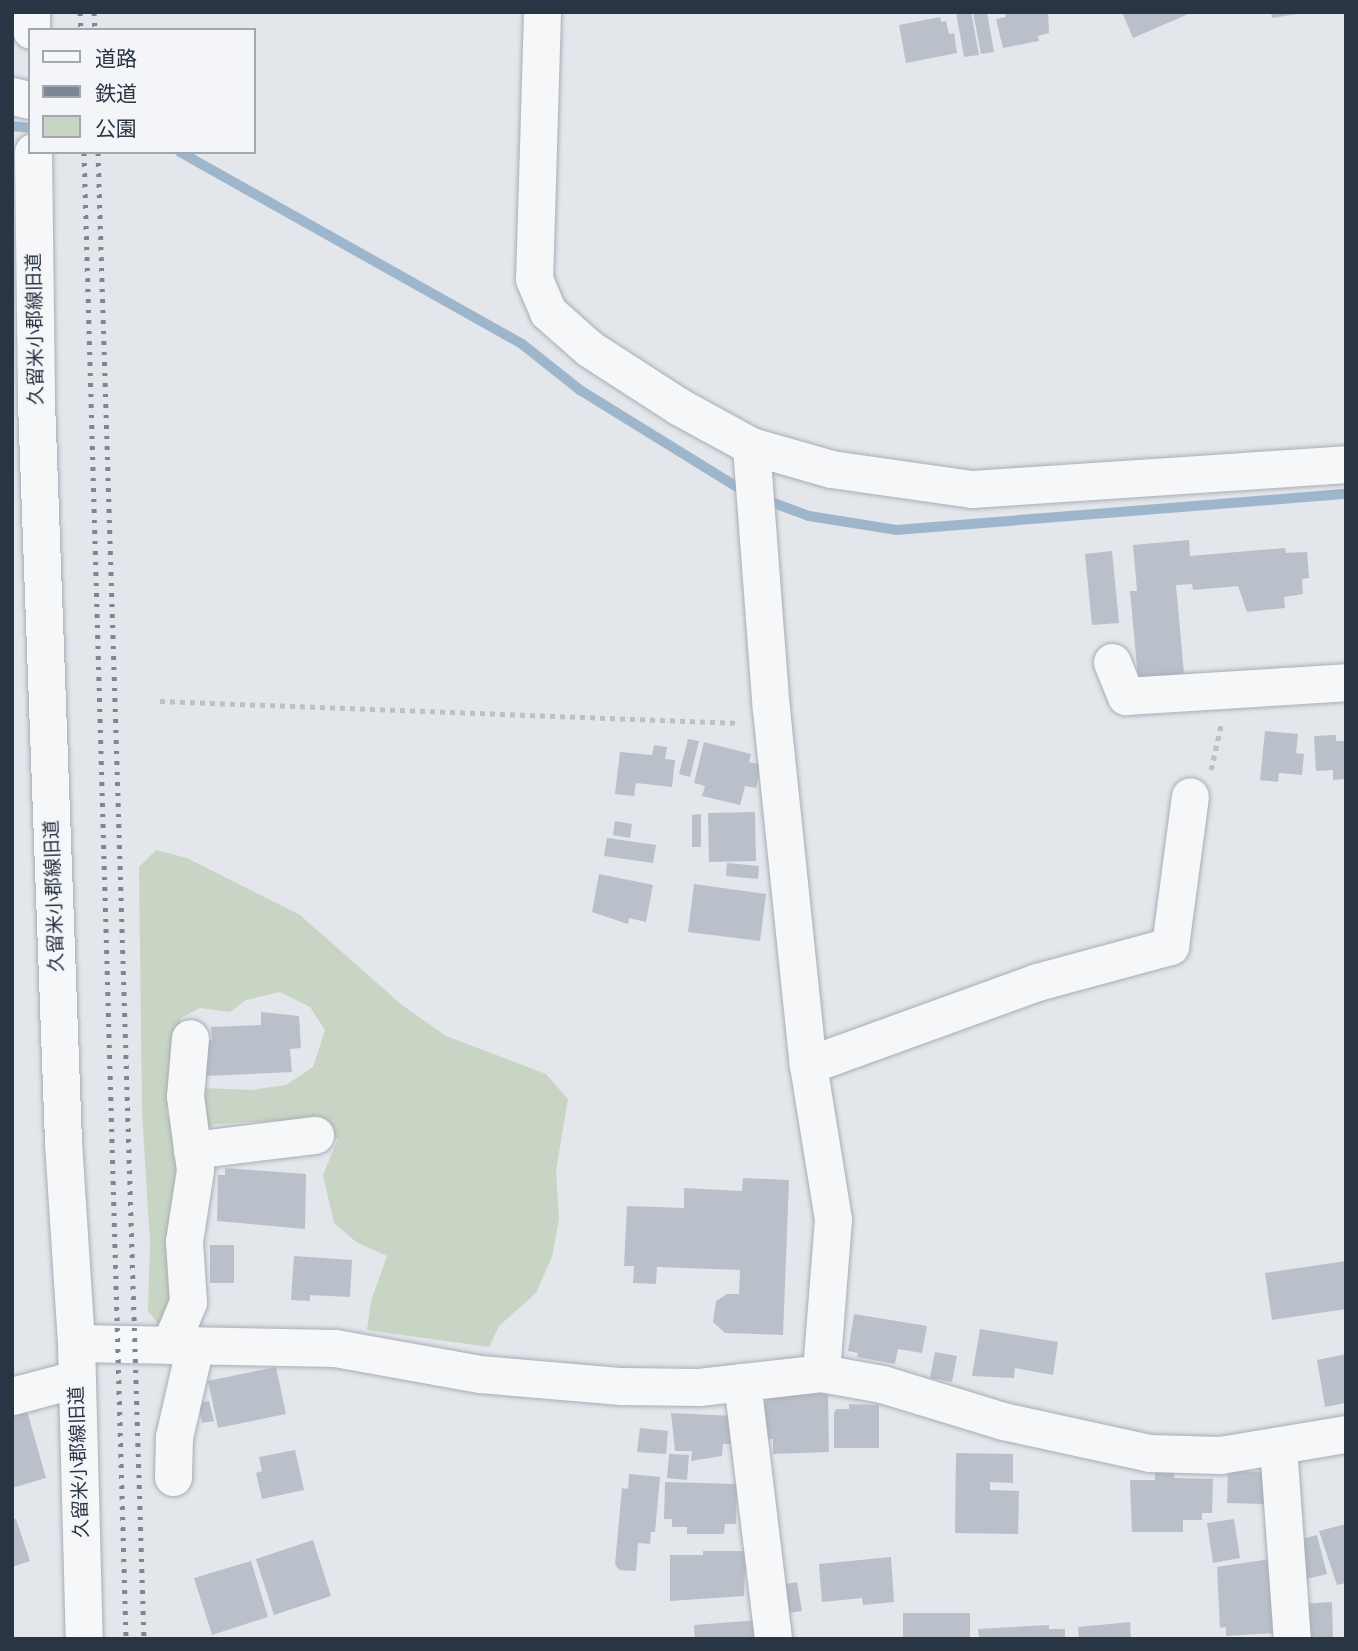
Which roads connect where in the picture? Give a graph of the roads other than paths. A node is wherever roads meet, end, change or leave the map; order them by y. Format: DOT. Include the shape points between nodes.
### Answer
graph roads {
  1 [pos="542,12"];
  2 [pos="33,154"];
  3 [pos="24,400"];
  4 [pos="1346,464"];
  5 [pos="752,472"];
  6 [pos="1112,662"];
  7 [pos="1346,682"];
  8 [pos="1190,796"];
  9 [pos="190,1038"];
  10 [pos="808,1065"];
  11 [pos="315,1135"];
  12 [pos="192,1150"];
  13 [pos="76,1343"];
  14 [pos="183,1345"];
  15 [pos="821,1373"];
  16 [pos="76,1379"];
  17 [pos="742,1382"];
  18 [pos="12,1396"];
  19 [pos="1346,1434"];
  20 [pos="1278,1446"];
  21 [pos="173,1477"];
  22 [pos="84,1639"];
  23 [pos="773,1639"];
  24 [pos="1292,1639"];
  1 -- 5 [label="street" via="534,279 548,312 590,349 678,406"];
  2 -- 3 [label="street, 久留米小郡線旧道"];
  3 -- 13 [label="street, 久留米小郡線旧道"];
  4 -- 5 [label="street" via="972,489 831,469"];
  5 -- 10 [label="street" via="772,724"];
  6 -- 7 [label="street" via="1126,696"];
  8 -- 10 [label="street" via="1170,946 1037,982"];
  9 -- 12 [label="street" via="185,1096"];
  10 -- 15 [label="street" via="833,1219"];
  11 -- 12 [label="street"];
  12 -- 14 [label="street" via="195,1170 184,1241 188,1302"];
  13 -- 14 [label="street"];
  13 -- 16 [label="street, 久留米小郡線旧道"];
  14 -- 17 [label="street" via="335,1348 480,1374 621,1386 699,1387"];
  14 -- 21 [label="street"];
  15 -- 17 [label="street"];
  15 -- 20 [label="street" via="1150,1453 1220,1455"];
  16 -- 18 [label="street"];
  16 -- 22 [label="street, 久留米小郡線旧道"];
  17 -- 23 [label="street"];
  19 -- 20 [label="street"];
  20 -- 24 [label="street"];
}
